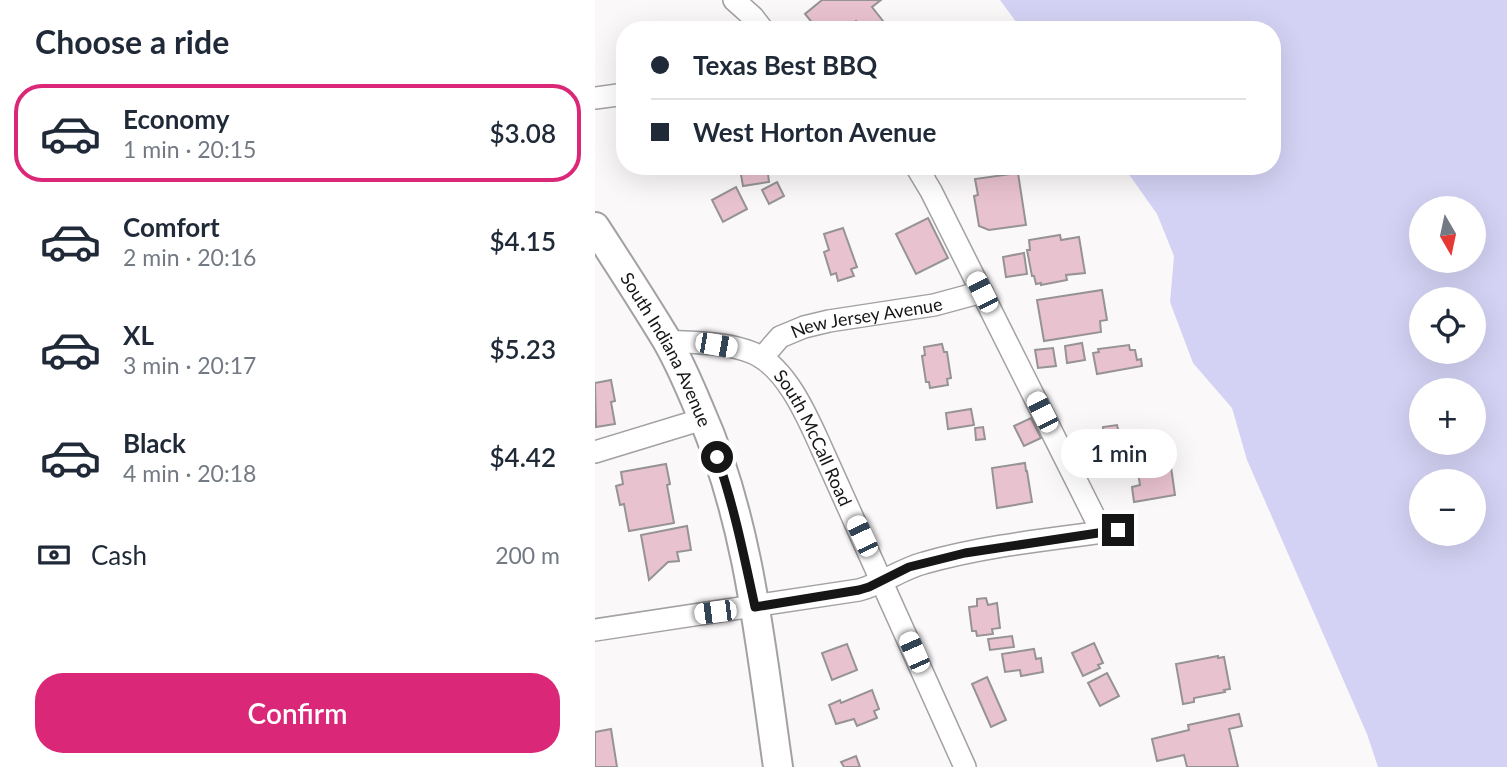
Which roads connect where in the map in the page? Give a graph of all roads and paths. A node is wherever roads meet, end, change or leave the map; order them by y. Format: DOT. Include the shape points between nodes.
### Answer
graph roads {
  1 [pos="734,0"];
  2 [pos="756,21"];
  3 [pos="616,95"];
  4 [pos="595,98"];
  5 [pos="921,175"];
  6 [pos="595,227"];
  7 [pos="982,292"];
  8 [pos="667,341"];
  9 [pos="762,358"];
  10 [pos="703,419"];
  11 [pos="595,453"];
  12 [pos="882,581"];
  13 [pos="755,607"];
  14 [pos="595,630"];
  15 [pos="778,767"];
  16 [pos="965,767"];
  1 -- 2 [label="street"];
  3 -- 4 [label="street"];
  5 -- 7 [label="street"];
  6 -- 8 [label="main road, South Indiana Avenue"];
  7 -- 9 [label="street, New Jersey Avenue" via="804,327 780,337"];
  7 -- 12 [label="street" via="1110,531 965,553 909,567"];
  8 -- 9 [label="street, South McCall Road" via="731,347"];
  8 -- 10 [label="main road, South Indiana Avenue"];
  9 -- 12 [label="street, South McCall Road" via="801,405"];
  10 -- 11 [label="street"];
  10 -- 13 [label="main road, South Indiana Avenue" via="727,488"];
  12 -- 13 [label="street" via="859,590"];
  12 -- 16 [label="street, South McCall Road"];
  13 -- 14 [label="street"];
  13 -- 15 [label="main road, South Indiana Avenue"];
}
